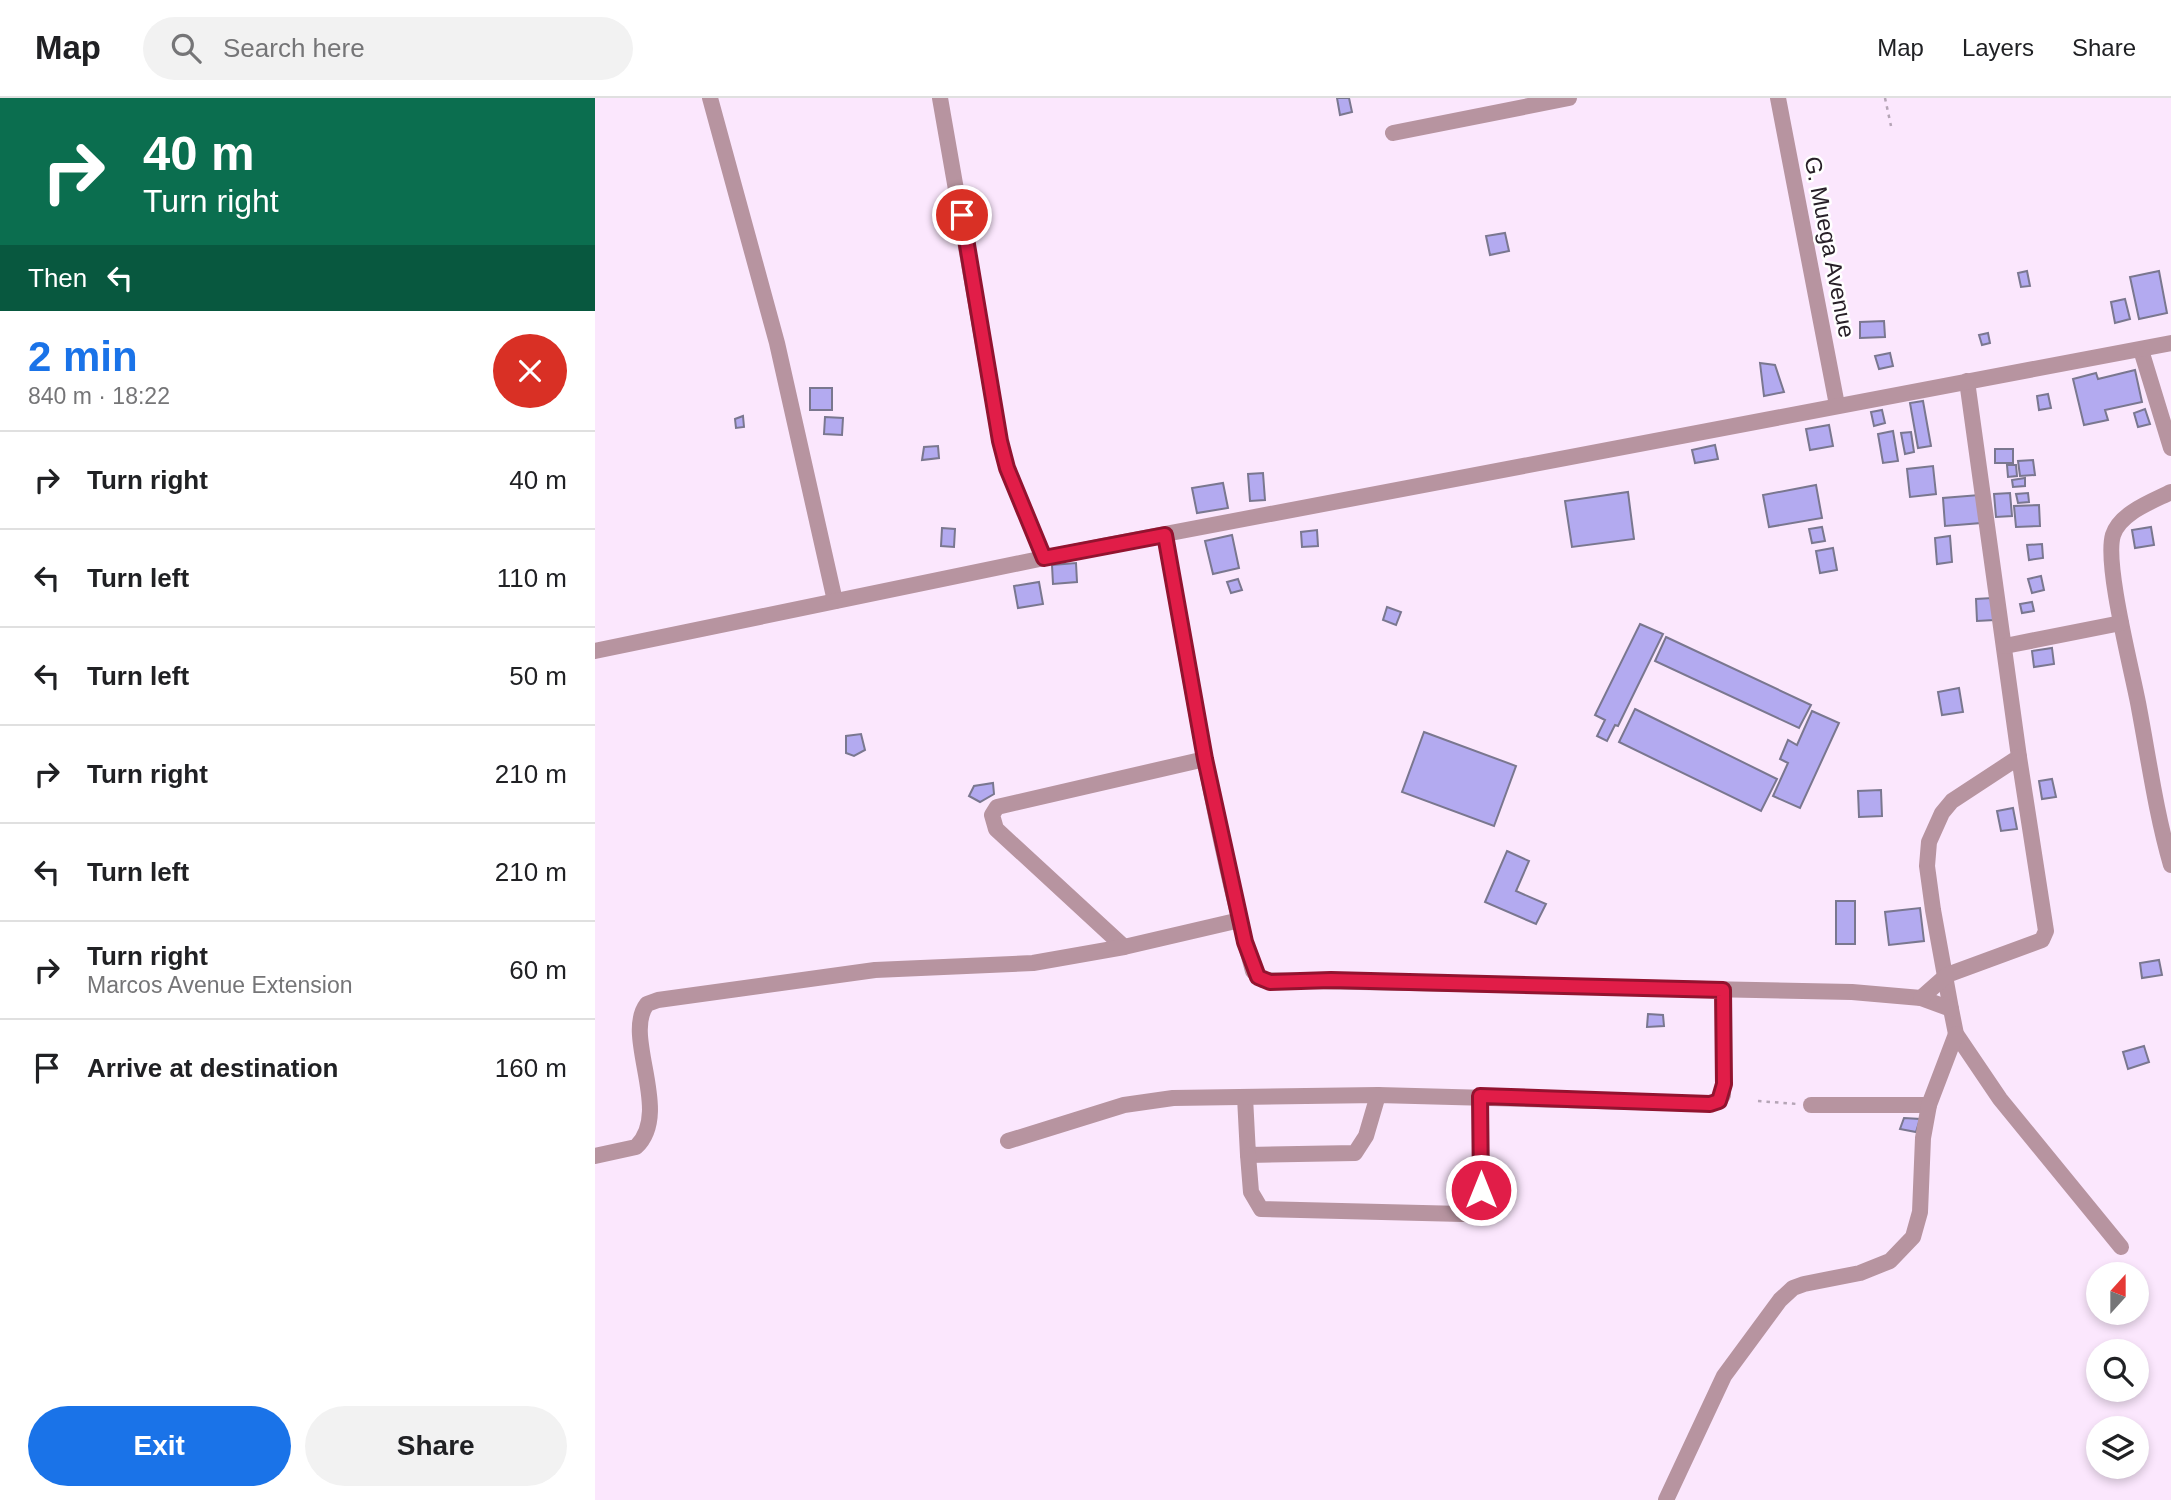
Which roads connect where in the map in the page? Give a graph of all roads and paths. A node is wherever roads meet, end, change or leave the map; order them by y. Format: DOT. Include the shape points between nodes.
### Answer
graph roads {
  1 [pos="710,98"];
  2 [pos="940,98"];
  3 [pos="1569,98"];
  4 [pos="1778,98"];
  5 [pos="1885,98"];
  6 [pos="1891,126"];
  7 [pos="1393,133"];
  8 [pos="2171,343"];
  9 [pos="2141,350"];
  10 [pos="1967,381"];
  11 [pos="1837,405"];
  12 [pos="2171,448"];
  13 [pos="2171,492"];
  14 [pos="1165,535"];
  15 [pos="1044,558"];
  16 [pos="835,601"];
  17 [pos="2122,623"];
  18 [pos="2005,646"];
  19 [pos="595,651"];
  20 [pos="2019,757"];
  21 [pos="1205,759"];
  22 [pos="2171,865"];
  23 [pos="1240,919"];
  24 [pos="1124,947"];
  25 [pos="1947,975"];
  26 [pos="1723,990"];
  27 [pos="1921,998"];
  28 [pos="1951,1009"];
  29 [pos="1956,1034"];
  30 [pos="1378,1095"];
  31 [pos="1480,1096"];
  32 [pos="1245,1097"];
  33 [pos="1758,1101"];
  34 [pos="1811,1105"];
  35 [pos="1929,1105"];
  36 [pos="1008,1141"];
  37 [pos="1248,1155"];
  38 [pos="595,1156"];
  39 [pos="2121,1247"];
  40 [pos="1666,1500"];
  1 -- 16 [label="street" via="777,343"];
  2 -- 15 [label="street" via="997,428 1007,468"];
  3 -- 7 [label="street"];
  4 -- 11 [label="street, G. Muega Avenue"];
  5 -- 6 [label="path"];
  8 -- 9 [label="street"];
  9 -- 10 [label="street"];
  9 -- 12 [label="street"];
  10 -- 11 [label="street"];
  10 -- 18 [label="street"];
  11 -- 14 [label="street"];
  13 -- 17 [label="street" via="2124,518 2113,536"];
  14 -- 15 [label="street"];
  14 -- 21 [label="street"];
  15 -- 16 [label="street"];
  16 -- 19 [label="street"];
  17 -- 18 [label="street"];
  17 -- 22 [label="street" via="2158,820"];
  18 -- 20 [label="street"];
  20 -- 25 [label="street" via="1952,801 1931,835 1927,866"];
  20 -- 25 [label="street" via="2046,931 2037,944"];
  21 -- 23 [label="street"];
  21 -- 24 [label="street" via="997,807 992,815 996,829"];
  23 -- 24 [label="street"];
  23 -- 26 [label="street" via="1253,971 1270,982"];
  24 -- 38 [label="street" via="1033,962 832,975 647,1004 640,1027 650,1107 646,1134 636,1147"];
  25 -- 27 [label="street"];
  25 -- 28 [label="street"];
  26 -- 27 [label="street"];
  26 -- 31 [label="street" via="1724,1084 1719,1101"];
  27 -- 28 [label="street"];
  28 -- 29 [label="street"];
  29 -- 35 [label="street"];
  29 -- 39 [label="street" via="2000,1099"];
  30 -- 31 [label="street"];
  30 -- 32 [label="street"];
  30 -- 37 [label="street" via="1366,1136 1355,1153"];
  31 -- 37 [label="street" via="1481,1190 1473,1209 1463,1213 1261,1209 1251,1192"];
  32 -- 36 [label="street" via="1153,1099"];
  32 -- 37 [label="street"];
  33 -- 34 [label="path"];
  34 -- 35 [label="street"];
  35 -- 40 [label="street" via="1920,1212 1913,1237 1891,1261 1860,1273 1804,1284 1780,1300 1724,1376"];
}
